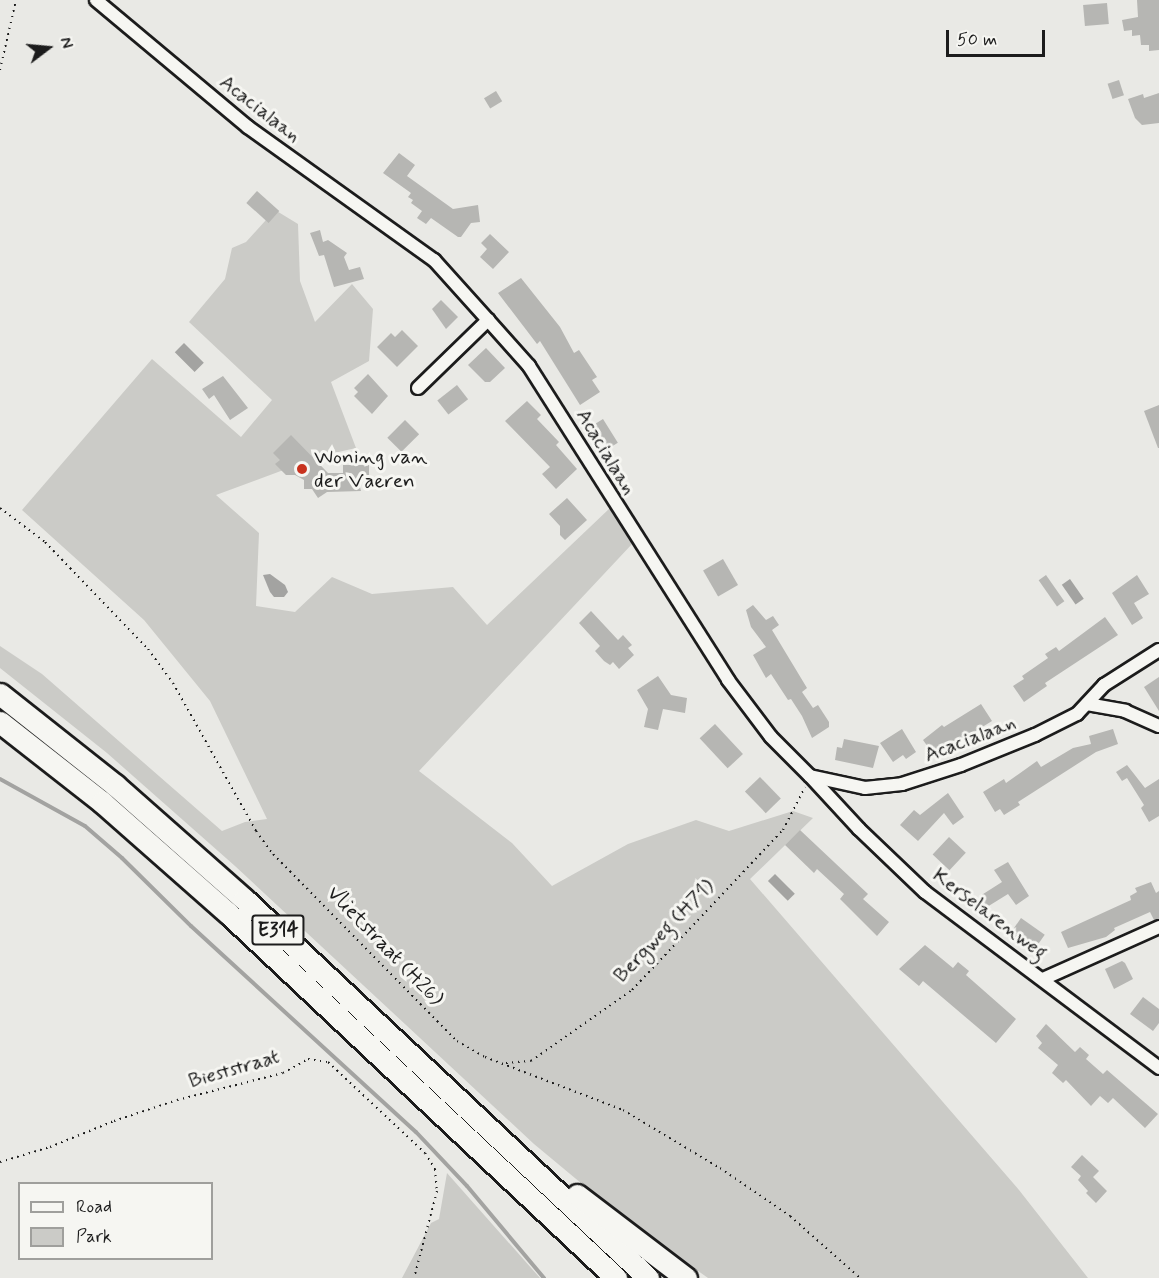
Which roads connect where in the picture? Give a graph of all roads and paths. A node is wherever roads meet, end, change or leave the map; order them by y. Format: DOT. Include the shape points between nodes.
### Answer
graph roads {
  1 [pos="16,0"];
  2 [pos="96,0"];
  3 [pos="0,70"];
  4 [pos="488,320"];
  5 [pos="418,388"];
  6 [pos="0,508"];
  7 [pos="1159,650"];
  8 [pos="0,693"];
  9 [pos="1090,701"];
  10 [pos="0,722"];
  11 [pos="1159,726"];
  12 [pos="810,776"];
  13 [pos="1159,927"];
  14 [pos="1043,979"];
  15 [pos="504,1063"];
  16 [pos="1159,1068"];
  17 [pos="0,1162"];
  18 [pos="544,1180"];
  19 [pos="515,1183"];
  20 [pos="414,1278"];
  21 [pos="596,1278"];
  22 [pos="616,1278"];
  23 [pos="648,1278"];
  24 [pos="686,1278"];
  25 [pos="860,1278"];
  1 -- 3 [label="path"];
  2 -- 4 [label="street, Acacialaan" via="248,127 434,260"];
  4 -- 5 [label="street"];
  4 -- 12 [label="street, Acacialaan" via="542,385 728,680 771,737"];
  6 -- 15 [label="path, Vlietstraat (H26)" via="45,542 148,649 173,683 256,831 273,854 457,1041"];
  7 -- 9 [label="street, Acacialaan" via="1104,685"];
  8 -- 18 [label="highway, E314" via="115,785 244,899"];
  9 -- 11 [label="street"];
  9 -- 12 [label="street, Acacialaan" via="1077,714 1035,735 902,784 865,788"];
  10 -- 19 [label="highway, E314" via="102,802 228,913"];
  12 -- 14 [label="street, Kerselarenweg" via="925,892"];
  12 -- 15 [label="path, Bergweg (H71)" via="783,830 632,990 531,1061"];
  13 -- 14 [label="street"];
  14 -- 16 [label="street, Kerselarenweg"];
  15 -- 25 [label="path, Vlietstraat (H26)" via="623,1110 669,1137 790,1216"];
  17 -- 20 [label="path, Bieststraat" via="50,1148 177,1100 283,1073 308,1059 328,1062 426,1153 435,1169 437,1191"];
  18 -- 23 [label="highway, E314"];
  18 -- 24 [label="highway" via="575,1193"];
  19 -- 21 [label="highway" via="526,1208"];
  19 -- 22 [label="highway, E314"];
}
